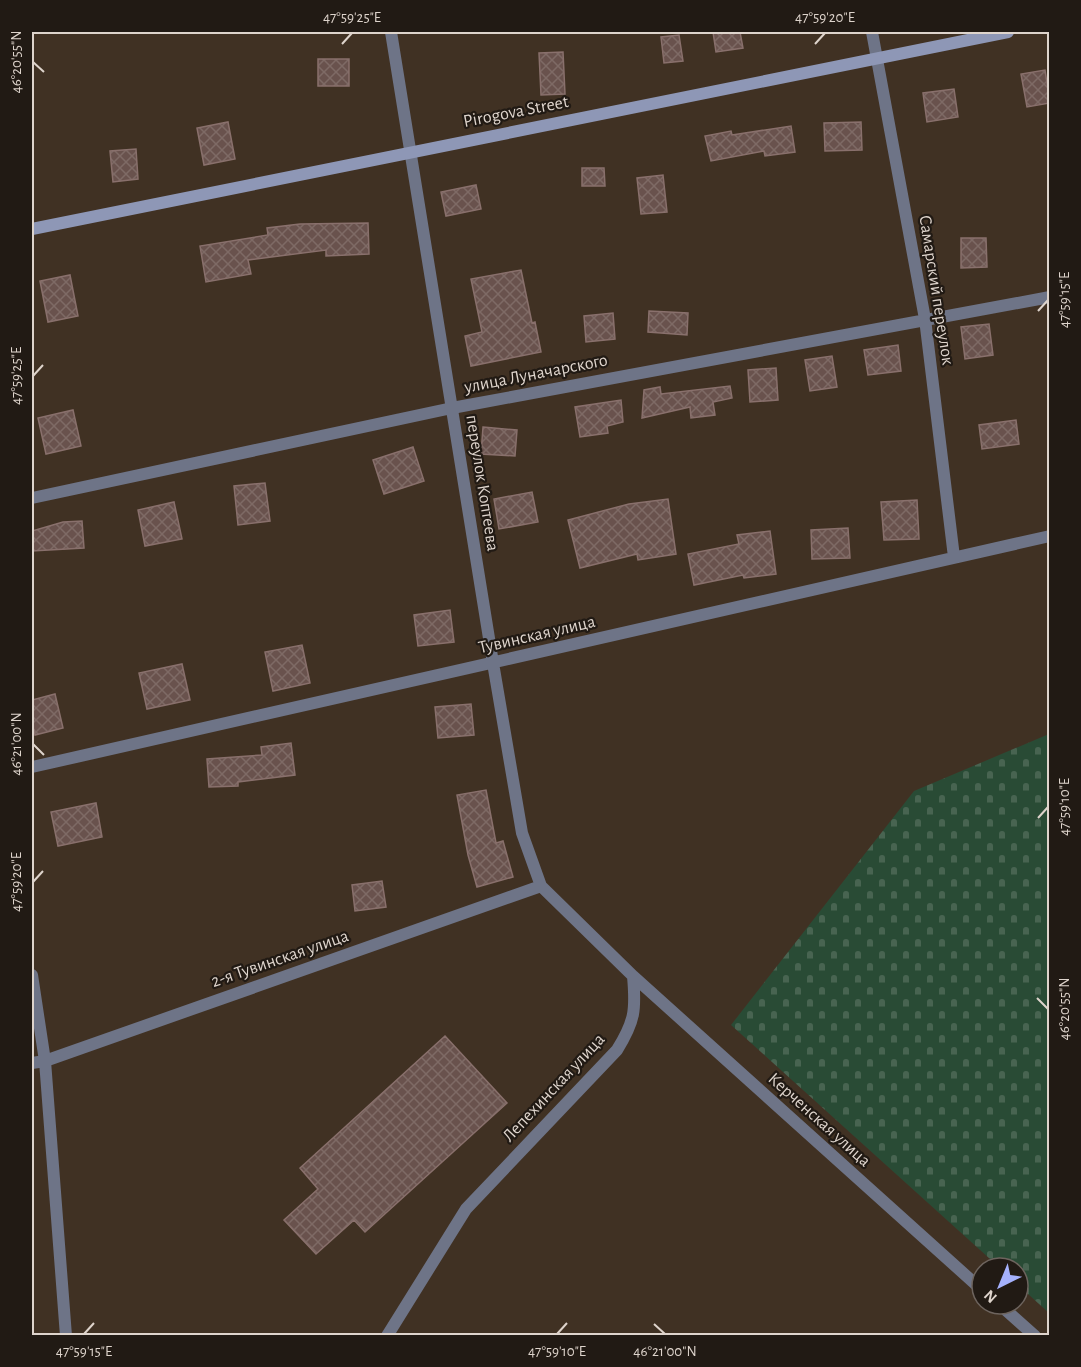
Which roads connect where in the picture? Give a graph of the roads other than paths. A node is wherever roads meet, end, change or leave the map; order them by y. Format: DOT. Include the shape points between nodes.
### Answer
graph roads {
  1 [pos="391,32"];
  2 [pos="872,32"];
  3 [pos="1008,32"];
  4 [pos="876,58"];
  5 [pos="411,152"];
  6 [pos="32,229"];
  7 [pos="1050,297"];
  8 [pos="925,319"];
  9 [pos="452,408"];
  10 [pos="32,498"];
  11 [pos="1050,536"];
  12 [pos="954,557"];
  13 [pos="493,663"];
  14 [pos="32,767"];
  15 [pos="541,886"];
  16 [pos="32,975"];
  17 [pos="633,976"];
  18 [pos="45,1061"];
  19 [pos="32,1063"];
  20 [pos="970,1279"];
  21 [pos="1013,1316"];
  22 [pos="66,1335"];
  23 [pos="387,1335"];
  24 [pos="1035,1335"];
  1 -- 5 [label="street, переулок Коптеева"];
  2 -- 4 [label="street, Самарский переулок"];
  3 -- 4 [label="main road, Pirogova Street"];
  4 -- 5 [label="main road, Pirogova Street"];
  4 -- 8 [label="street, Самарский переулок"];
  5 -- 6 [label="main road, Pirogova Street"];
  5 -- 9 [label="street, переулок Коптеева"];
  7 -- 8 [label="street, улица Луначарского"];
  8 -- 9 [label="street, улица Луначарского"];
  8 -- 12 [label="street, Самарский переулок"];
  9 -- 10 [label="street, улица Луначарского"];
  9 -- 13 [label="street, переулок Коптеева"];
  11 -- 12 [label="street, Тувинская улица"];
  12 -- 13 [label="street, Тувинская улица"];
  13 -- 14 [label="street, Тувинская улица"];
  13 -- 15 [label="street, переулок Коптеева" via="522,833"];
  15 -- 17 [label="street"];
  15 -- 18 [label="street, 2-я Тувинская улица"];
  16 -- 18 [label="street"];
  17 -- 20 [label="street, Керченская улица"];
  17 -- 23 [label="street, Лепехинская улица" via="635,1004 630,1028 617,1050 465,1209"];
  18 -- 19 [label="street, 2-я Тувинская улица"];
  18 -- 22 [label="street"];
  21 -- 24 [label="street"];
}
